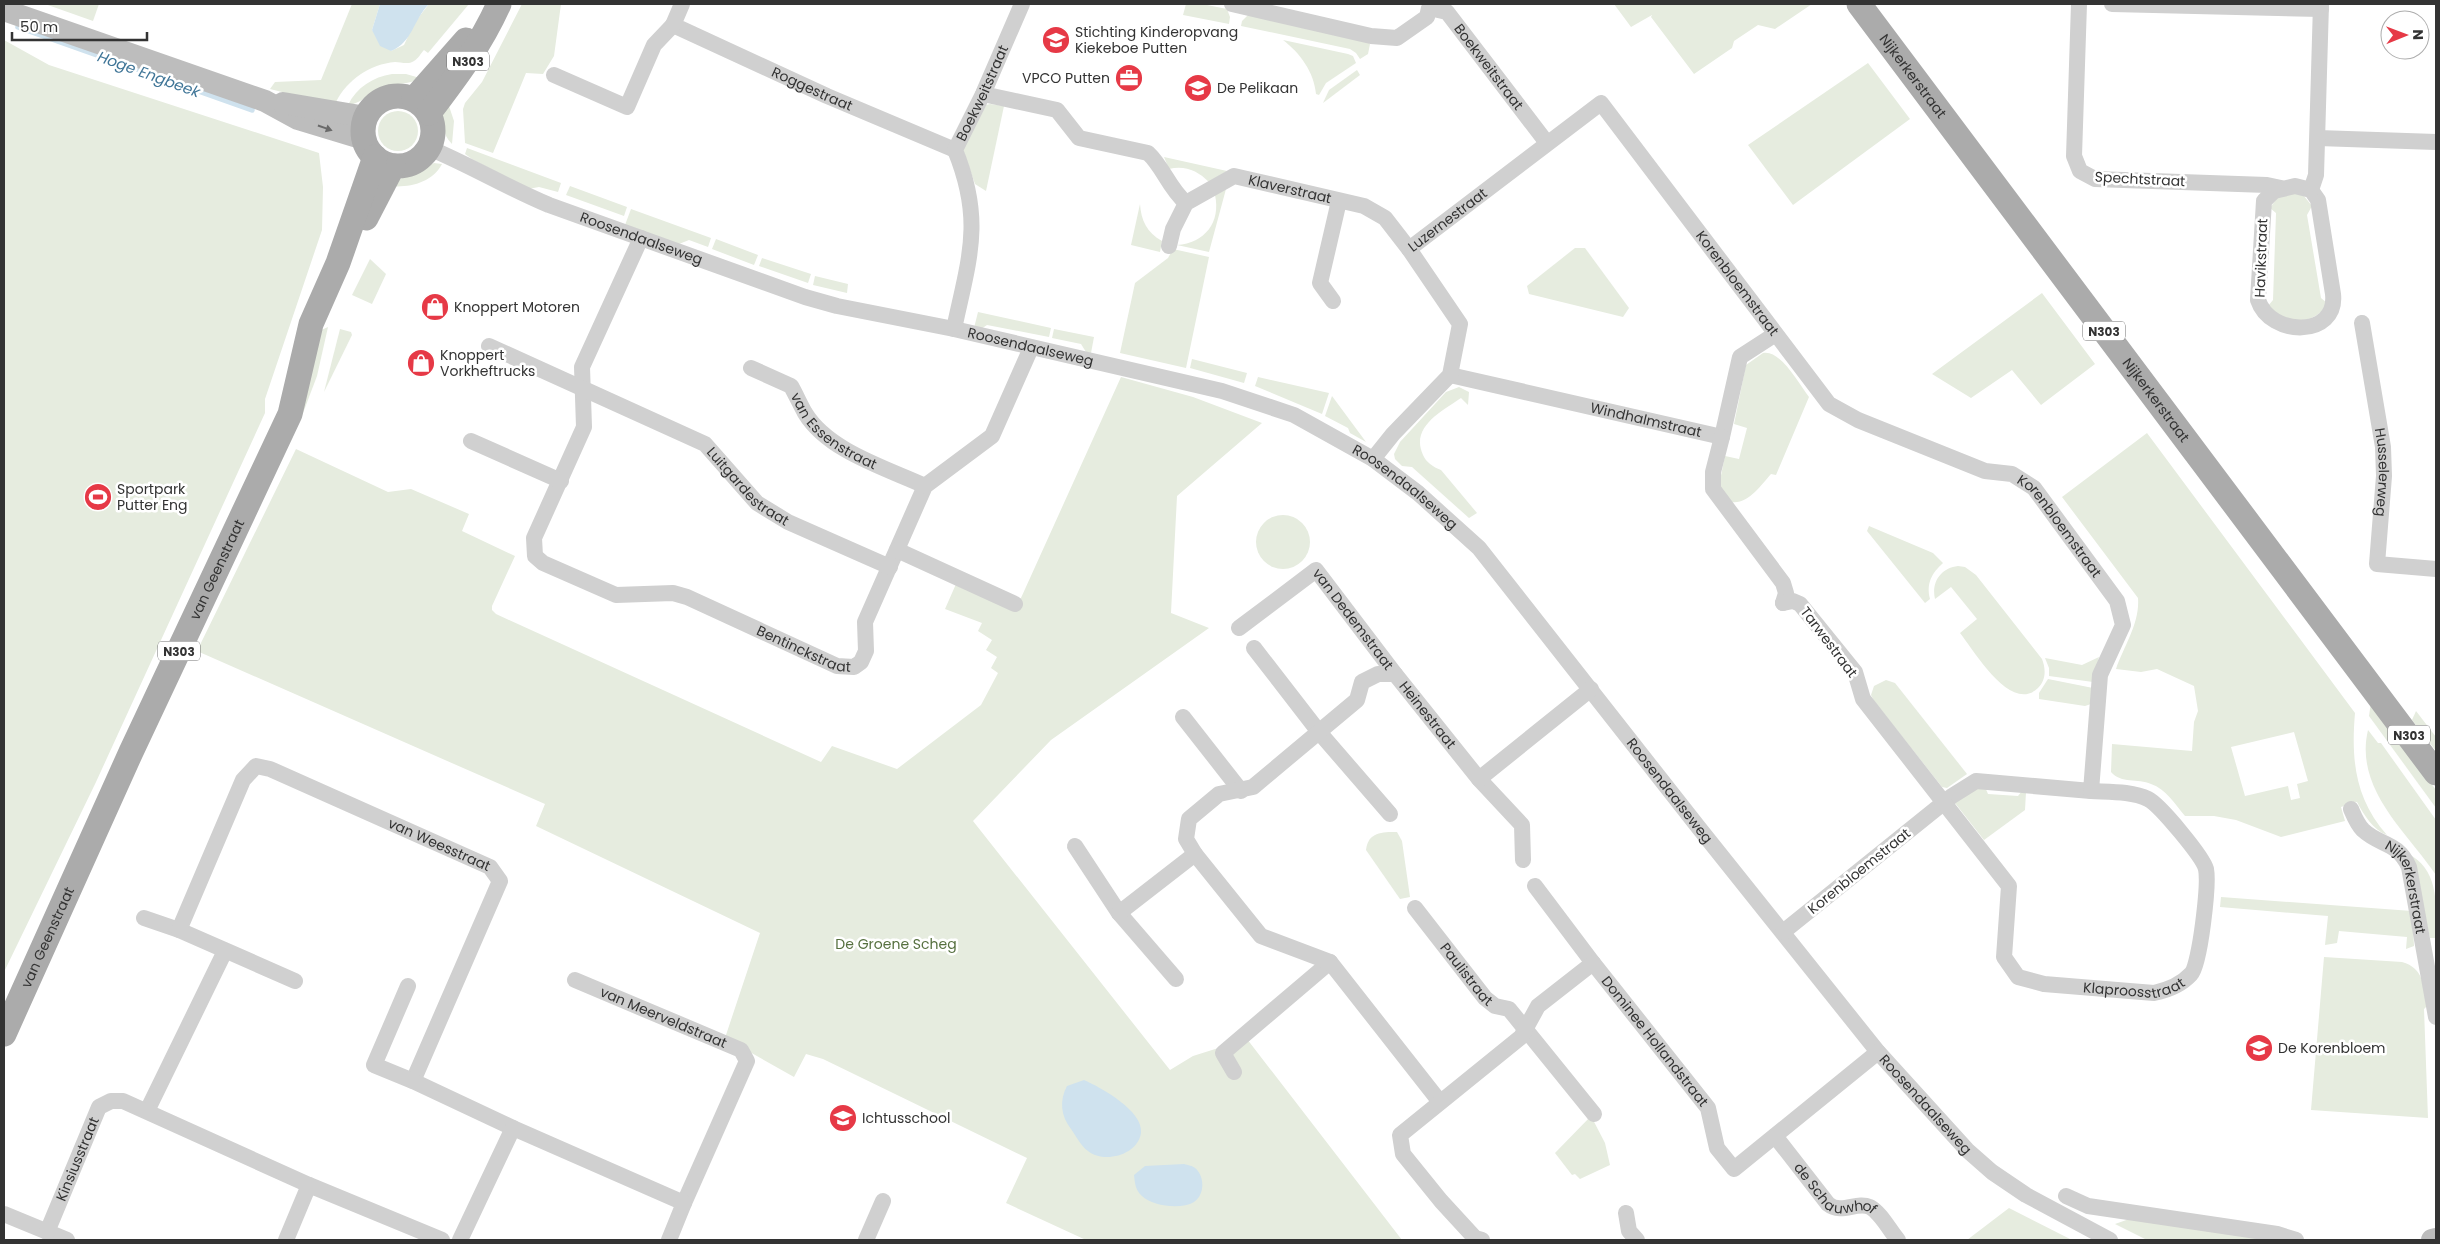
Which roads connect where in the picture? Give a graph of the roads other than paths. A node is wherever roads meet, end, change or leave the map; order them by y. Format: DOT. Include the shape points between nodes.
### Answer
graph roads {
  1 [pos="498,4"];
  2 [pos="682,4"];
  3 [pos="1022,4"];
  4 [pos="1236,4"];
  5 [pos="1859,4"];
  6 [pos="2079,4"];
  7 [pos="2112,4"];
  8 [pos="1429,6"];
  9 [pos="2321,6"];
  10 [pos="4,10"];
  11 [pos="673,25"];
  12 [pos="554,75"];
  13 [pos="983,94"];
  14 [pos="421,106"];
  15 [pos="2318,138"];
  16 [pos="2436,142"];
  17 [pos="1546,143"];
  18 [pos="374,145"];
  19 [pos="429,148"];
  20 [pos="954,150"];
  21 [pos="2281,188"];
  22 [pos="2311,190"];
  23 [pos="1340,201"];
  24 [pos="1186,203"];
  25 [pos="641,238"];
  26 [pos="1169,246"];
  27 [pos="1408,249"];
  28 [pos="1333,301"];
  29 [pos="2362,323"];
  30 [pos="954,329"];
  31 [pos="1774,335"];
  32 [pos="489,346"];
  33 [pos="1031,348"];
  34 [pos="750,368"];
  35 [pos="1450,376"];
  36 [pos="581,388"];
  37 [pos="1722,437"];
  38 [pos="471,441"];
  39 [pos="1373,459"];
  40 [pos="561,481"];
  41 [pos="925,486"];
  42 [pos="898,550"];
  43 [pos="890,567"];
  44 [pos="2436,569"];
  45 [pos="1015,604"];
  46 [pos="1239,628"];
  47 [pos="1254,648"];
  48 [pos="1395,674"];
  49 [pos="1591,689"];
  50 [pos="1183,717"];
  51 [pos="1319,732"];
  52 [pos="2436,772"];
  53 [pos="1479,779"];
  54 [pos="1241,790"];
  55 [pos="2091,791"];
  56 [pos="1945,803"];
  57 [pos="2351,809"];
  58 [pos="1390,814"];
  59 [pos="1075,846"];
  60 [pos="1195,854"];
  61 [pos="1523,860"];
  62 [pos="1536,886"];
  63 [pos="1415,908"];
  64 [pos="1118,913"];
  65 [pos="144,918"];
  66 [pos="179,930"];
  67 [pos="1783,932"];
  68 [pos="225,951"];
  69 [pos="1330,962"];
  70 [pos="1593,963"];
  71 [pos="1176,979"];
  72 [pos="575,980"];
  73 [pos="295,981"];
  74 [pos="408,986"];
  75 [pos="2436,1017"];
  76 [pos="1527,1030"];
  77 [pos="4,1034"];
  78 [pos="1878,1052"];
  79 [pos="1234,1072"];
  80 [pos="413,1080"];
  81 [pos="1440,1102"];
  82 [pos="147,1111"];
  83 [pos="1594,1114"];
  84 [pos="513,1128"];
  85 [pos="1775,1136"];
  86 [pos="310,1185"];
  87 [pos="2066,1196"];
  88 [pos="883,1201"];
  89 [pos="684,1202"];
  90 [pos="1626,1213"];
  91 [pos="4,1214"];
  92 [pos="47,1232"];
  93 [pos="2436,1239"];
  94 [pos="68,1240"];
  95 [pos="286,1240"];
  96 [pos="442,1240"];
  97 [pos="460,1240"];
  98 [pos="669,1240"];
  99 [pos="866,1240"];
  100 [pos="1482,1240"];
  101 [pos="1637,1240"];
  102 [pos="1898,1240"];
  103 [pos="2110,1240"];
  104 [pos="2296,1240"];
  105 [pos="2432,1240"];
  1 -- 14 [label="main road, N303"];
  2 -- 11 [label="street"];
  3 -- 13 [label="street, Boekweitstraat"];
  4 -- 8 [label="street, Boekweitstraat" via="1371,36 1392,38 1397,38 1427,17"];
  5 -- 52 [label="main road, Nijkerkerstraat / N303"];
  6 -- 21 [label="street, Spechtstraat" via="2074,156 2080,171 2095,179"];
  7 -- 9 [label="street"];
  8 -- 17 [label="street, Boekweitstraat" via="1447,12"];
  9 -- 15 [label="street"];
  10 -- 18 [label="street" via="265,101"];
  11 -- 12 [label="street" via="654,45 627,107"];
  11 -- 20 [label="street, Roggestraat"];
  13 -- 20 [label="street, Boekweitstraat"];
  13 -- 24 [label="street" via="1057,110 1078,138 1148,153 1173,191"];
  14 -- 18 [label="main road, N303" via="397,96 384,98 373,106"];
  14 -- 19 [label="main road" via="433,129"];
  15 -- 16 [label="street"];
  15 -- 22 [label="street" via="2316,175"];
  17 -- 27 [label="street, Luzernestraat"];
  17 -- 31 [label="street, Korenbloemstraat" via="1601,103"];
  18 -- 19 [label="main road" via="414,163"];
  18 -- 77 [label="main road, van Geenstraat / N303" via="338,263 305,341 290,414 131,752"];
  19 -- 25 [label="street, Roosendaalseweg" via="514,190"];
  20 -- 30 [label="street, Boekweitstraat" via="968,184 973,225"];
  21 -- 22 [label="street" via="2295,186"];
  21 -- 22 [label="street, Havikstraat" via="2268,196 2262,208 2258,294 2263,313 2282,325 2317,325 2333,308 2334,294 2320,208"];
  23 -- 24 [label="street, Klaverstraat" via="1234,176"];
  23 -- 27 [label="street, Klaverstraat" via="1374,210 1385,218"];
  23 -- 28 [label="street, Klaverstraat" via="1320,283"];
  24 -- 26 [label="street" via="1173,229"];
  25 -- 30 [label="street, Roosendaalseweg" via="805,297"];
  25 -- 36 [label="street, Bentinckstraat" via="582,367"];
  27 -- 35 [label="street, Luzernestraat" via="1460,324"];
  29 -- 44 [label="street, Husselerweg" via="2383,457 2383,506 2377,564"];
  30 -- 33 [label="street, Roosendaalseweg"];
  31 -- 37 [label="street" via="1740,357"];
  31 -- 55 [label="street, Korenbloemstraat" via="1829,404 1858,420 1985,471 2012,474 2034,488 2117,601 2123,626 2100,675"];
  32 -- 36 [label="street, Luitgardestraat"];
  33 -- 39 [label="street, Roosendaalseweg" via="1222,391 1294,415"];
  33 -- 41 [label="street" via="992,436"];
  34 -- 41 [label="street, van Essenstraat" via="791,386 820,432 842,448"];
  35 -- 37 [label="street, Windhalmstraat"];
  35 -- 39 [label="street"];
  36 -- 40 [label="street, Bentinckstraat" via="584,427"];
  36 -- 43 [label="street, Luitgardestraat" via="705,444 757,503 788,522"];
  37 -- 56 [label="street, Tarwestraat" via="1713,472 1713,489 1717,497 1783,583 1786,593 1783,603 1797,602 1855,672 1863,699"];
  38 -- 40 [label="street"];
  39 -- 49 [label="street, Roosendaalseweg" via="1422,496 1479,548"];
  40 -- 43 [label="street, Bentinckstraat" via="534,538 535,556 543,563 616,595 673,593 687,597 837,666 854,667 861,662 866,651 865,622"];
  41 -- 42 [label="street, Bentinckstraat"];
  42 -- 43 [label="street, Bentinckstraat"];
  42 -- 45 [label="street"];
  46 -- 48 [label="street, van Dedemstraat" via="1316,570"];
  47 -- 51 [label="street"];
  48 -- 51 [label="street, Heinestraat" via="1378,674 1362,682 1357,700"];
  48 -- 53 [label="street, Heinestraat"];
  49 -- 53 [label="street"];
  49 -- 67 [label="street, Roosendaalseweg"];
  50 -- 54 [label="street"];
  51 -- 54 [label="street, Heinestraat" via="1252,787"];
  51 -- 58 [label="street"];
  53 -- 61 [label="street, Heinestraat" via="1522,825"];
  54 -- 60 [label="street, Heinestraat" via="1219,794 1189,820 1186,840"];
  55 -- 56 [label="street, Korenbloemstraat" via="1976,781"];
  55 -- 56 [label="street, Klaproosstraat" via="2147,798 2159,806 2205,866 2206,892 2198,958 2192,973 2167,990 2154,993 2053,984 2018,977 2004,957 2009,886"];
  56 -- 67 [label="street, Korenbloemstraat"];
  57 -- 75 [label="street, Nijkerkerstraat" via="2364,832 2394,847 2403,854 2409,867"];
  59 -- 64 [label="street"];
  60 -- 64 [label="street"];
  60 -- 69 [label="street, Heinestraat" via="1262,936"];
  62 -- 70 [label="street"];
  63 -- 76 [label="street, Paulistraat" via="1485,998 1496,1006 1509,1009"];
  64 -- 71 [label="street"];
  65 -- 66 [label="street"];
  66 -- 68 [label="street"];
  66 -- 80 [label="street, van Weesstraat" via="244,780 256,766 270,769 490,868 500,881"];
  67 -- 78 [label="street, Roosendaalseweg"];
  68 -- 73 [label="street"];
  68 -- 82 [label="street"];
  69 -- 79 [label="street" via="1223,1054"];
  69 -- 81 [label="street"];
  70 -- 76 [label="street, Dominee Hollandstraat" via="1538,1006"];
  70 -- 85 [label="street, Dominee Hollandstraat" via="1708,1108 1717,1148 1734,1169"];
  72 -- 89 [label="street, van Meerveldstraat" via="741,1050 747,1061"];
  74 -- 80 [label="street" via="374,1065"];
  76 -- 81 [label="street, Dominee Hollandstraat"];
  76 -- 83 [label="street, Paulistraat"];
  78 -- 85 [label="street, Dominee Hollandstraat"];
  78 -- 103 [label="street, Roosendaalseweg" via="1967,1150 1992,1172 2026,1195"];
  80 -- 84 [label="street"];
  81 -- 100 [label="street, Dominee Hollandstraat" via="1400,1135 1403,1154 1440,1201 1475,1238"];
  82 -- 86 [label="street, Kinsiusstraat"];
  82 -- 92 [label="street, Kinsiusstraat" via="123,1101 111,1101 99,1107"];
  84 -- 89 [label="street"];
  84 -- 97 [label="street"];
  85 -- 102 [label="street, de Schauwhof" via="1828,1204 1841,1210 1862,1206 1870,1208"];
  86 -- 95 [label="street"];
  86 -- 96 [label="street, Kinsiusstraat"];
  87 -- 104 [label="street" via="2088,1206 2277,1234"];
  88 -- 99 [label="street"];
  89 -- 98 [label="street"];
  90 -- 101 [label="street" via="1629,1231"];
  91 -- 92 [label="street"];
  92 -- 94 [label="street"];
  93 -- 105 [label="street"];
}
